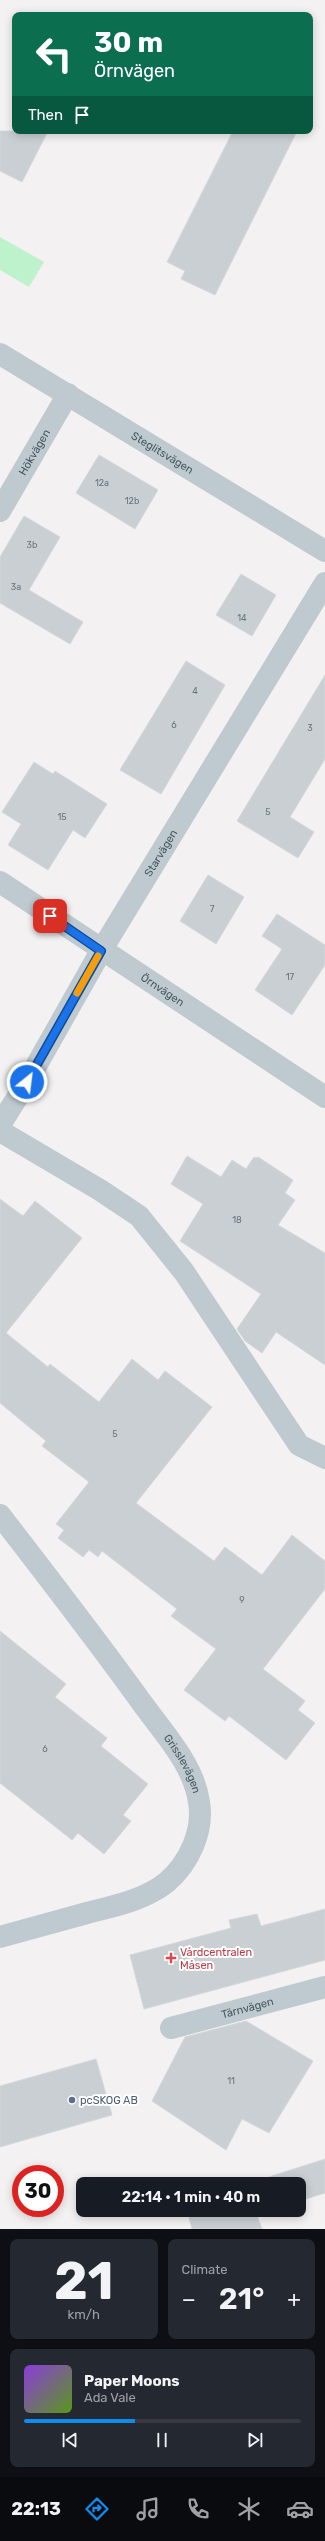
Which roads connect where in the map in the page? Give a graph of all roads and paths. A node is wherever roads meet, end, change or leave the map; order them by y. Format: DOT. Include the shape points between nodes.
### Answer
graph roads {
  1 [pos="0,354"];
  2 [pos="68,394"];
  3 [pos="0,511"];
  4 [pos="325,551"];
  5 [pos="325,583"];
  6 [pos="0,882"];
  7 [pos="101,951"];
  8 [pos="325,1098"];
  9 [pos="0,1125"];
  10 [pos="0,1131"];
  11 [pos="325,1458"];
  12 [pos="0,1515"];
  13 [pos="0,1937"];
  14 [pos="325,1987"];
  15 [pos="170,2028"];
  1 -- 2 [label="street, Steglitsvägen"];
  2 -- 3 [label="street, Hökvägen"];
  2 -- 4 [label="street, Steglitsvägen"];
  5 -- 7 [label="street, Starvägen"];
  6 -- 7 [label="street, Örnvägen"];
  7 -- 8 [label="street, Örnvägen"];
  7 -- 9 [label="street, Starvägen"];
  10 -- 11 [label="street" via="139,1216 184,1272 299,1445"];
  12 -- 13 [label="street, Grisslevägen" via="170,1742 195,1786 200,1819 191,1851 182,1866 167,1882 152,1892 129,1902"];
  14 -- 15 [label="street, Tärnvägen"];
}
